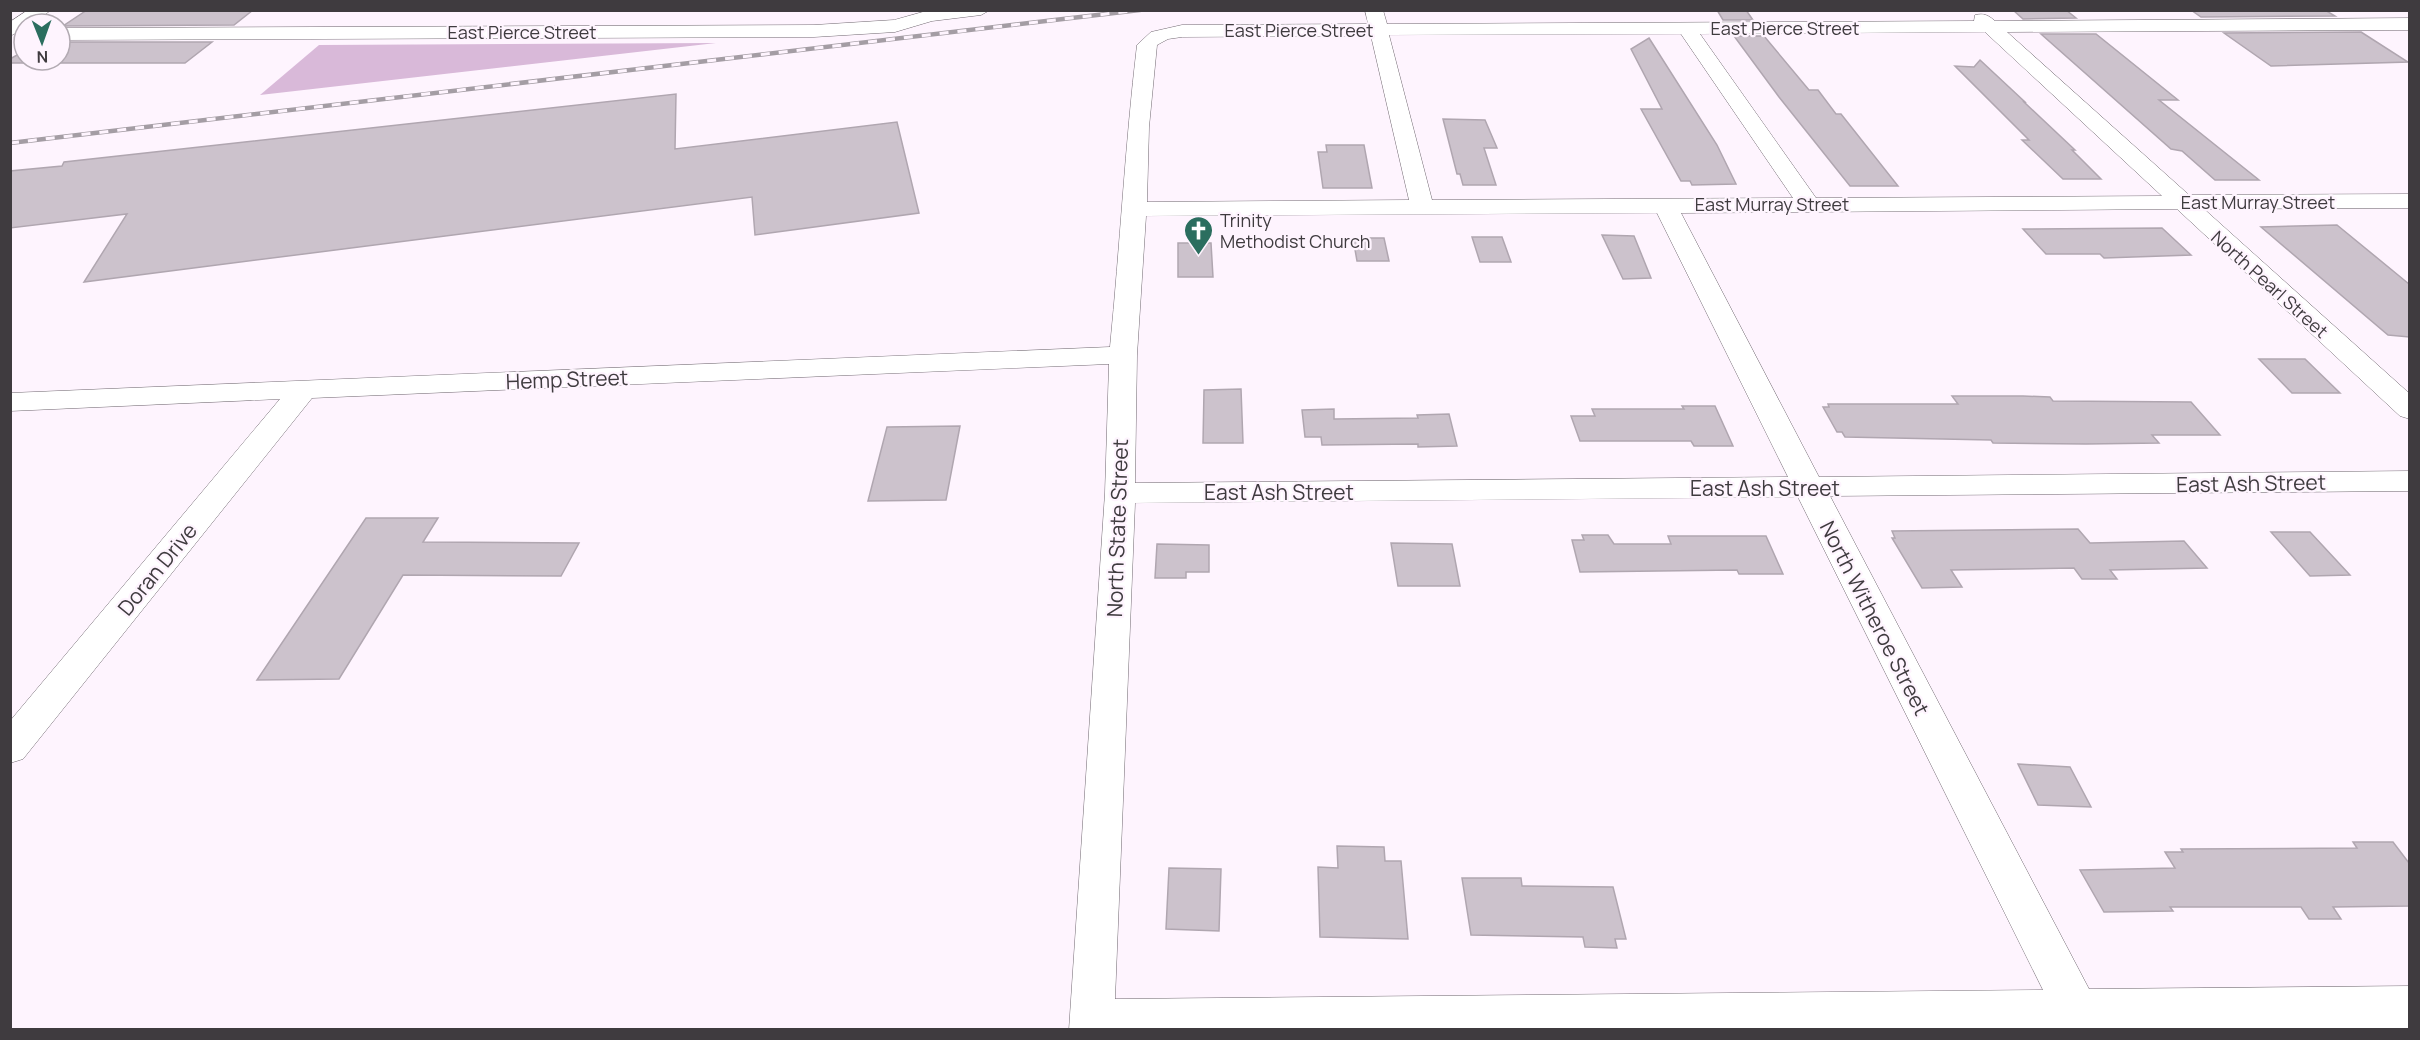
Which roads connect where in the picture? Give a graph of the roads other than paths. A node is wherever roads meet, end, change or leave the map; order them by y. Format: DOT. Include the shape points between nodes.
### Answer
graph roads {
  1 [pos="42,10"];
  2 [pos="981,10"];
  3 [pos="1973,10"];
  4 [pos="934,13"];
  5 [pos="479,18"];
  6 [pos="1376,20"];
  7 [pos="2409,24"];
  8 [pos="1990,27"];
  9 [pos="1686,28"];
  10 [pos="10,30"];
  11 [pos="464,32"];
  12 [pos="72,34"];
  13 [pos="1160,35"];
  14 [pos="2181,202"];
  15 [pos="1809,204"];
  16 [pos="1665,205"];
  17 [pos="2404,205"];
  18 [pos="1422,207"];
  19 [pos="1135,210"];
  20 [pos="1123,355"];
  21 [pos="303,390"];
  22 [pos="10,402"];
  23 [pos="2409,410"];
  24 [pos="2409,481"];
  25 [pos="1808,488"];
  26 [pos="1120,493"];
  27 [pos="10,748"];
  28 [pos="2409,1007"];
  29 [pos="2081,1020"];
  30 [pos="1092,1025"];
  1 -- 10 [label="street"];
  2 -- 4 [label="street, East Pierce Street"];
  3 -- 8 [label="street, North Pearl Street"];
  4 -- 11 [label="street, East Pierce Street" via="895,26 814,31"];
  5 -- 11 [label="street"];
  6 -- 9 [label="street, East Pierce Street"];
  6 -- 13 [label="street, East Pierce Street"];
  6 -- 18 [label="street"];
  7 -- 8 [label="street, East Pierce Street"];
  8 -- 9 [label="street, East Pierce Street"];
  8 -- 14 [label="street, North Pearl Street"];
  9 -- 15 [label="street"];
  11 -- 12 [label="street, East Pierce Street"];
  13 -- 19 [label="street, North State Street" via="1147,45 1138,127"];
  14 -- 15 [label="street, East Murray Street"];
  14 -- 17 [label="street, East Murray Street"];
  14 -- 23 [label="street, North Pearl Street"];
  15 -- 16 [label="street, East Murray Street"];
  16 -- 18 [label="street, East Murray Street"];
  16 -- 25 [label="street, North Witheroe Street"];
  18 -- 19 [label="street, East Murray Street"];
  19 -- 20 [label="street, North State Street"];
  20 -- 21 [label="street, Hemp Street"];
  20 -- 26 [label="street, North State Street"];
  21 -- 22 [label="street, Hemp Street"];
  21 -- 27 [label="street, Doran Drive"];
  24 -- 25 [label="street, East Ash Street"];
  25 -- 26 [label="street, East Ash Street"];
  25 -- 29 [label="street, North Witheroe Street"];
  26 -- 30 [label="street, North State Street"];
  28 -- 29 [label="street"];
  29 -- 30 [label="street"];
}
